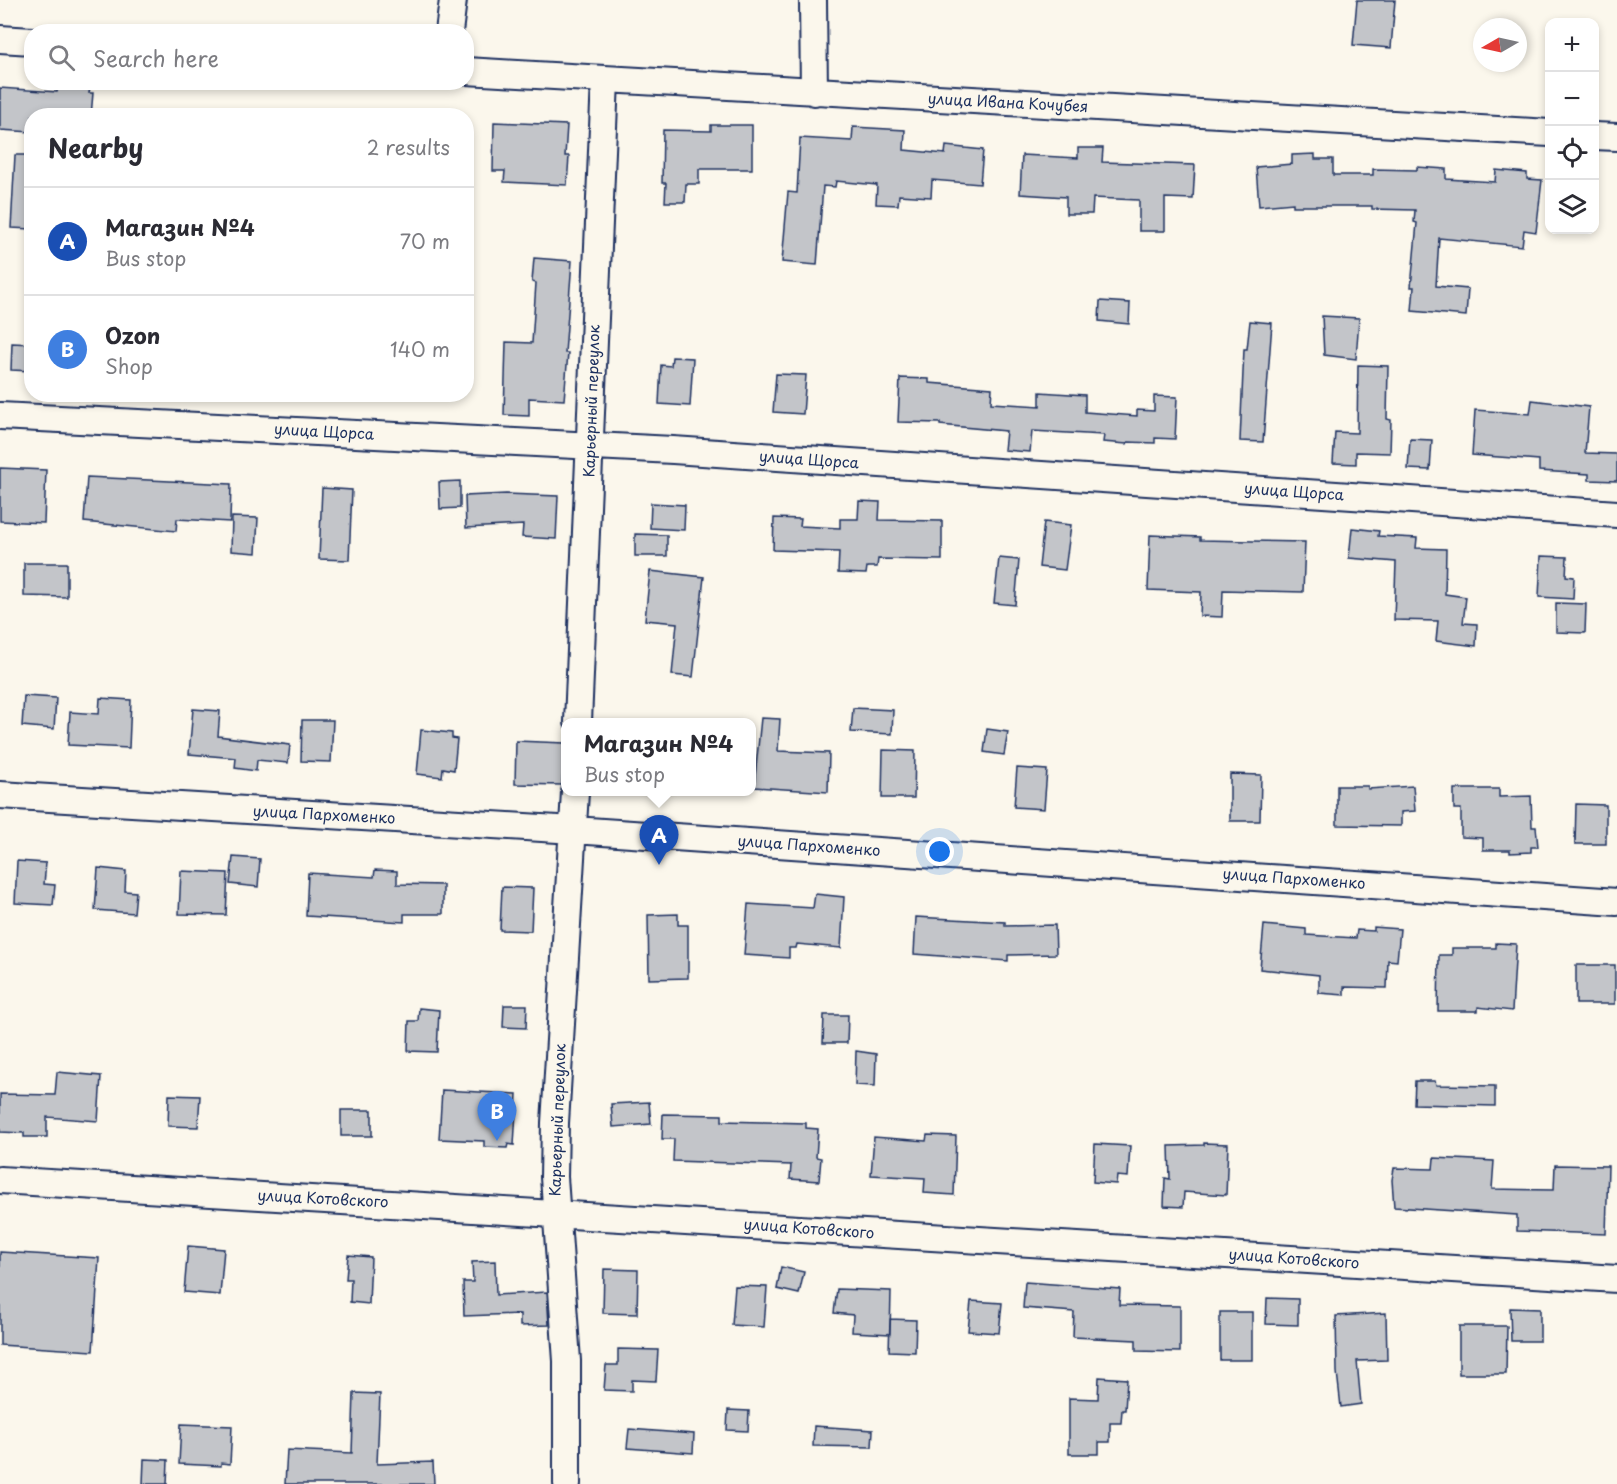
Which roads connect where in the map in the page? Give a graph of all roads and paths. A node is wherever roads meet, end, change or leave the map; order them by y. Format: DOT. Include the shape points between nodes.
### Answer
graph roads {
  1 [pos="453,0"];
  2 [pos="813,0"];
  3 [pos="450,24"];
  4 [pos="0,39"];
  5 [pos="24,40"];
  6 [pos="474,72"];
  7 [pos="605,80"];
  8 [pos="814,92"];
  9 [pos="1545,133"];
  10 [pos="1599,136"];
  11 [pos="1617,137"];
  12 [pos="0,416"];
  13 [pos="591,446"];
  14 [pos="1617,514"];
  15 [pos="578,718"];
  16 [pos="0,795"];
  17 [pos="575,796"];
  18 [pos="574,830"];
  19 [pos="1617,902"];
  20 [pos="0,1180"];
  21 [pos="557,1213"];
  22 [pos="1617,1279"];
  23 [pos="567,1484"];
  1 -- 3 [label="street"];
  2 -- 8 [label="street"];
  4 -- 5 [label="street"];
  6 -- 7 [label="street, улица Ивана Кочубея"];
  7 -- 8 [label="street, улица Ивана Кочубея"];
  7 -- 13 [label="street, Карьерный переулок"];
  8 -- 9 [label="street, улица Ивана Кочубея"];
  10 -- 11 [label="street"];
  12 -- 13 [label="street, улица Щорса"];
  13 -- 14 [label="street, улица Щорса"];
  13 -- 15 [label="street, Карьерный переулок"];
  16 -- 18 [label="street, улица Пархоменко"];
  17 -- 18 [label="street, Карьерный переулок"];
  18 -- 19 [label="street, улица Пархоменко"];
  18 -- 21 [label="street, Карьерный переулок" via="555,1123"];
  20 -- 21 [label="street, улица Котовского"];
  21 -- 22 [label="street, улица Котовского"];
  21 -- 23 [label="street, Карьерный переулок" via="567,1361"];
}
